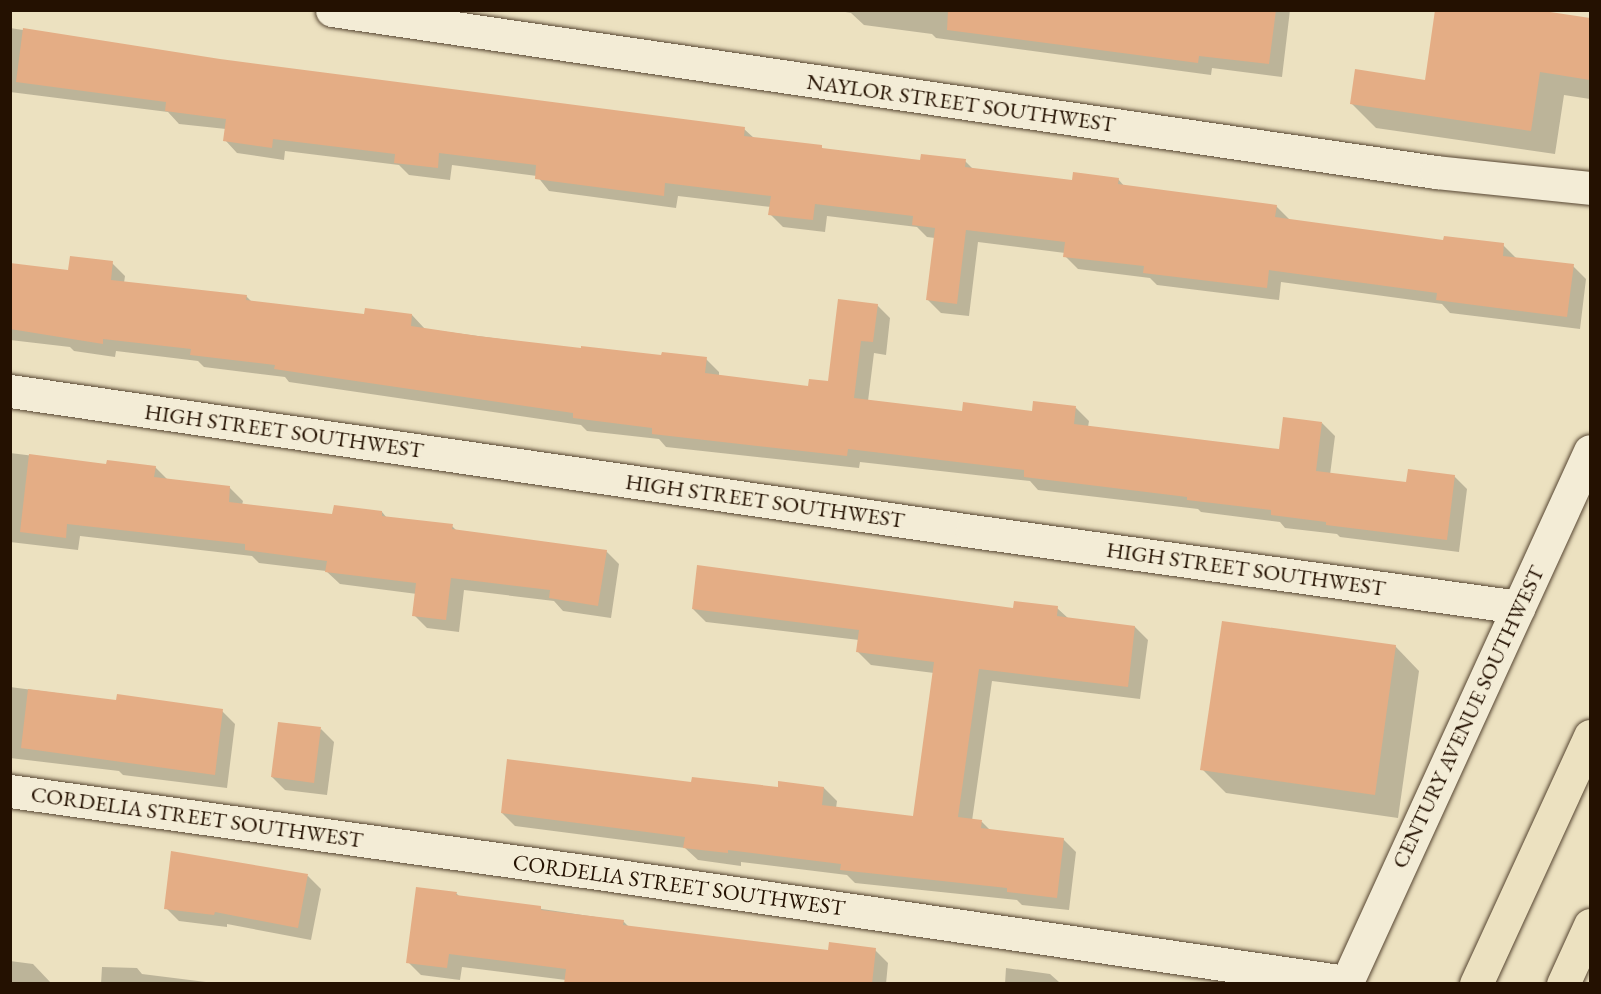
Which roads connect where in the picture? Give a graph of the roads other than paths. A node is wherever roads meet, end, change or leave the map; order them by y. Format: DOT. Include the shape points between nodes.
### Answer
graph roads {
  1 [pos="332,10"];
  2 [pos="1590,188"];
  3 [pos="10,391"];
  4 [pos="1590,451"];
  5 [pos="1520,607"];
  6 [pos="1590,736"];
  7 [pos="10,791"];
  8 [pos="1590,925"];
  9 [pos="1346,983"];
  10 [pos="1476,984"];
  11 [pos="1563,984"];
  1 -- 2 [label="street, NAYLOR STREET SOUTHWEST" via="1436,172"];
  3 -- 5 [label="street, HIGH STREET SOUTHWEST" via="960,530"];
  4 -- 5 [label="street, CENTURY AVENUE SOUTHWEST"];
  5 -- 9 [label="street, CENTURY AVENUE SOUTHWEST"];
  6 -- 10 [label="highway"];
  7 -- 9 [label="street, CORDELIA STREET SOUTHWEST"];
  8 -- 11 [label="highway"];
}
